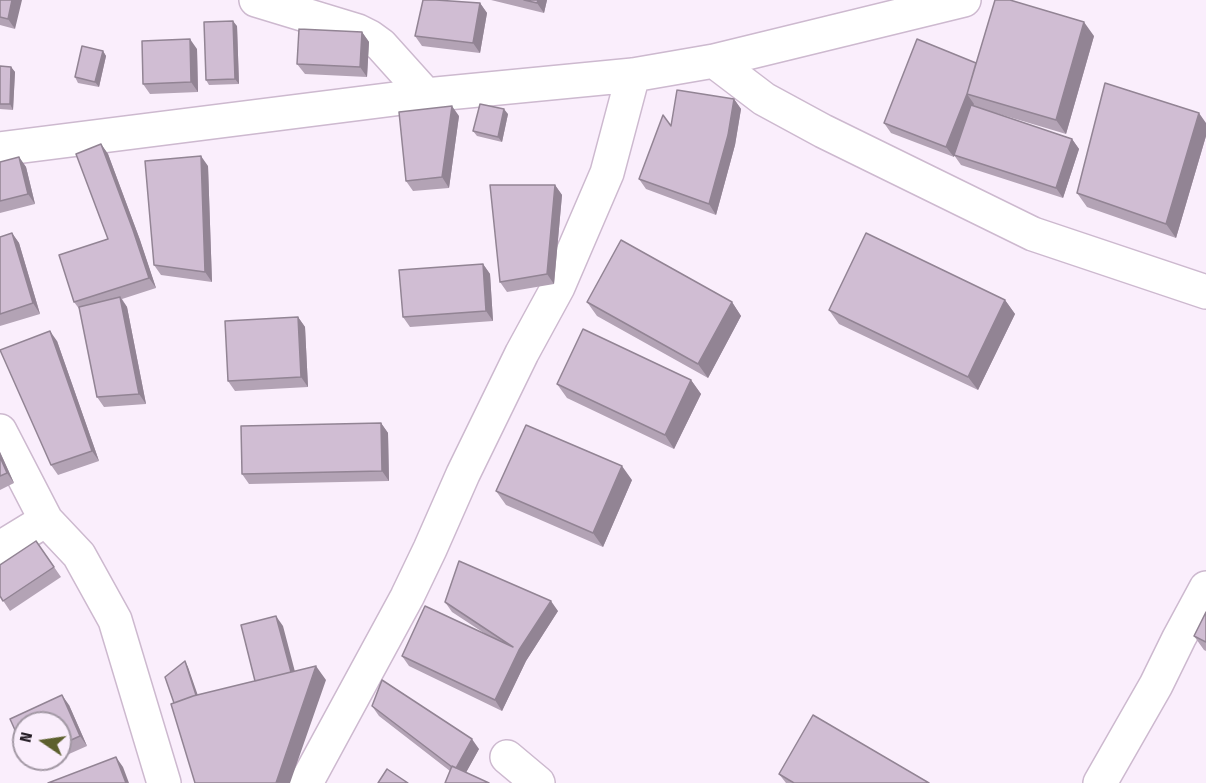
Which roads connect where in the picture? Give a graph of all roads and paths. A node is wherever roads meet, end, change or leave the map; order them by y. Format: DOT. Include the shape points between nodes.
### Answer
graph roads {
  1 [pos="256,0"];
  2 [pos="964,0"];
  3 [pos="714,61"];
  4 [pos="633,75"];
  5 [pos="426,95"];
  6 [pos="0,149"];
  7 [pos="1206,292"];
  8 [pos="0,431"];
  9 [pos="46,520"];
  10 [pos="0,548"];
  11 [pos="1206,588"];
  12 [pos="507,757"];
  13 [pos="164,783"];
  14 [pos="306,783"];
  15 [pos="538,783"];
  16 [pos="1100,783"];
  1 -- 5 [label="street" via="370,37"];
  2 -- 3 [label="street"];
  3 -- 4 [label="street"];
  3 -- 7 [label="street" via="764,99 1032,234"];
  4 -- 5 [label="street"];
  4 -- 14 [label="street" via="607,173 558,287 463,474 407,597"];
  5 -- 6 [label="street"];
  8 -- 9 [label="street"];
  9 -- 10 [label="street"];
  9 -- 13 [label="street" via="79,555 115,620"];
  11 -- 16 [label="street"];
  12 -- 15 [label="street"];
}
